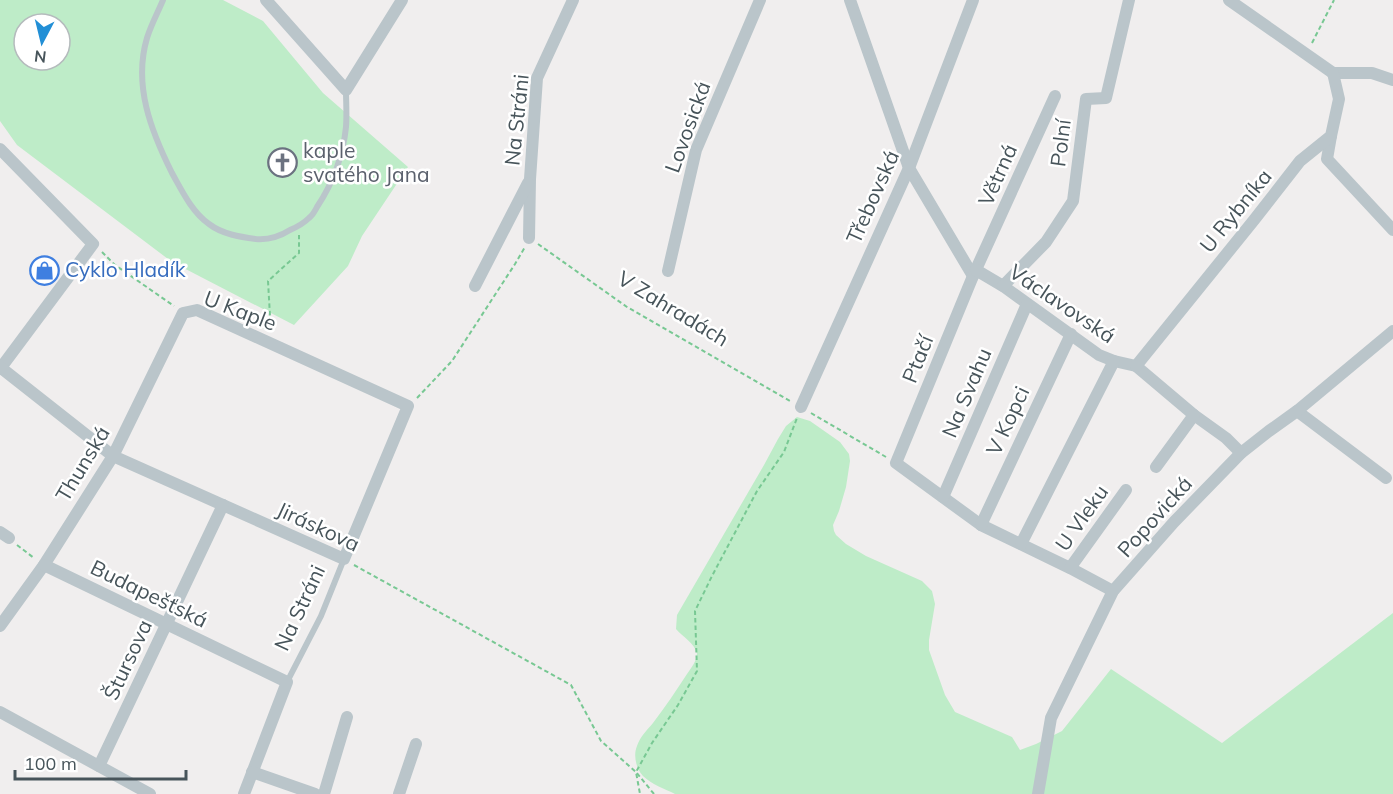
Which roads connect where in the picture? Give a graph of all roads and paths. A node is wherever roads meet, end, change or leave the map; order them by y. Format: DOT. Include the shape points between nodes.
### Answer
graph roads {
  1 [pos="163,0"];
  2 [pos="267,0"];
  3 [pos="402,0"];
  4 [pos="573,0"];
  5 [pos="760,0"];
  6 [pos="850,0"];
  7 [pos="973,0"];
  8 [pos="1129,0"];
  9 [pos="1229,0"];
  10 [pos="1334,0"];
  11 [pos="1306,53"];
  12 [pos="1333,74"];
  13 [pos="1393,80"];
  14 [pos="346,90"];
  15 [pos="1055,96"];
  16 [pos="1331,136"];
  17 [pos="0,149"];
  18 [pos="909,168"];
  19 [pos="530,178"];
  20 [pos="299,226"];
  21 [pos="1393,230"];
  22 [pos="529,238"];
  23 [pos="93,244"];
  24 [pos="668,271"];
  25 [pos="975,273"];
  26 [pos="475,286"];
  27 [pos="1003,286"];
  28 [pos="1027,304"];
  29 [pos="183,313"];
  30 [pos="1393,331"];
  31 [pos="1071,334"];
  32 [pos="260,338"];
  33 [pos="1114,361"];
  34 [pos="1136,366"];
  35 [pos="0,368"];
  36 [pos="408,406"];
  37 [pos="801,407"];
  38 [pos="1297,411"];
  39 [pos="1194,415"];
  40 [pos="1241,453"];
  41 [pos="113,456"];
  42 [pos="896,463"];
  43 [pos="1156,467"];
  44 [pos="1386,478"];
  45 [pos="1126,490"];
  46 [pos="943,498"];
  47 [pos="223,505"];
  48 [pos="981,525"];
  49 [pos="4,535"];
  50 [pos="1021,544"];
  51 [pos="344,559"];
  52 [pos="44,565"];
  53 [pos="1070,568"];
  54 [pos="1113,591"];
  55 [pos="166,624"];
  56 [pos="0,626"];
  57 [pos="287,682"];
  58 [pos="0,712"];
  59 [pos="347,717"];
  60 [pos="416,744"];
  61 [pos="99,766"];
  62 [pos="252,772"];
  63 [pos="636,772"];
  64 [pos="150,794"];
  65 [pos="244,794"];
  66 [pos="315,794"];
  67 [pos="324,794"];
  68 [pos="399,794"];
  69 [pos="640,794"];
  70 [pos="654,794"];
  71 [pos="1038,794"];
  1 -- 20 [label="lane" via="148,37 143,87 158,145 196,213 209,225 242,238 272,238"];
  2 -- 14 [label="street"];
  3 -- 14 [label="street"];
  4 -- 19 [label="street, Na Stráni" via="537,78"];
  5 -- 24 [label="street, Lovosická" via="696,150"];
  6 -- 18 [label="street, Václavovská"];
  7 -- 18 [label="street, Třebovská"];
  8 -- 27 [label="street, Polní" via="1106,98 1086,99 1073,201 1046,242"];
  9 -- 11 [label="street"];
  10 -- 11 [label="path"];
  11 -- 12 [label="street"];
  12 -- 13 [label="street" via="1372,72"];
  12 -- 16 [label="street" via="1339,99"];
  14 -- 20 [label="lane" via="346,126 338,165 326,194 311,217"];
  15 -- 25 [label="street, Větrná"];
  16 -- 21 [label="street" via="1327,159"];
  16 -- 34 [label="street, U Rybníka" via="1300,161"];
  17 -- 23 [label="street"];
  18 -- 25 [label="street, Václavovská"];
  18 -- 37 [label="street, Třebovská"];
  19 -- 22 [label="street, Na Stráni"];
  19 -- 26 [label="street, Na Stráni"];
  20 -- 32 [label="path" via="299,253 268,281 270,316"];
  22 -- 36 [label="path" via="452,361"];
  22 -- 37 [label="path, V Zahradách" via="627,307"];
  23 -- 29 [label="path, U Kaple" via="115,265"];
  23 -- 35 [label="street"];
  25 -- 27 [label="street, Václavovská"];
  25 -- 42 [label="street, Ptačí"];
  27 -- 28 [label="street, Václavovská"];
  28 -- 31 [label="street, Václavovská"];
  28 -- 46 [label="street, Na Svahu"];
  29 -- 32 [label="street, U Kaple" via="197,310"];
  29 -- 41 [label="street, Thunská"];
  30 -- 38 [label="street, Popovická"];
  31 -- 33 [label="street, Václavovská"];
  31 -- 48 [label="street, V Kopci"];
  32 -- 36 [label="street, U Kaple"];
  33 -- 34 [label="street, Václavovská"];
  33 -- 50 [label="street"];
  34 -- 39 [label="street, Václavovská"];
  35 -- 41 [label="street, Jiráskova"];
  36 -- 51 [label="street, Na Stráni"];
  37 -- 42 [label="path, V Zahradách"];
  37 -- 63 [label="path" via="784,452 757,491 695,610 697,671"];
  38 -- 40 [label="street, Popovická"];
  38 -- 44 [label="street"];
  39 -- 40 [label="street, Václavovská"];
  39 -- 43 [label="street"];
  40 -- 54 [label="street, Popovická"];
  41 -- 47 [label="street, Jiráskova"];
  41 -- 52 [label="street, Thunská"];
  42 -- 46 [label="street"];
  45 -- 53 [label="street, U Vleku"];
  46 -- 48 [label="street"];
  47 -- 51 [label="street, Jiráskova"];
  47 -- 55 [label="street, Štursova"];
  48 -- 50 [label="street"];
  49 -- 52 [label="path"];
  50 -- 53 [label="street"];
  51 -- 57 [label="lane, Na Stráni" via="321,616"];
  51 -- 63 [label="path, Jiráskova" via="571,685 601,741"];
  52 -- 55 [label="street, Budapešťská"];
  52 -- 56 [label="street, Thunská"];
  53 -- 54 [label="street"];
  54 -- 71 [label="street, Popovická" via="1051,718"];
  55 -- 57 [label="street, Budapešťská"];
  55 -- 61 [label="street, Štursova"];
  57 -- 62 [label="street, Na Stráni"];
  58 -- 61 [label="street"];
  59 -- 67 [label="street"];
  60 -- 68 [label="street"];
  61 -- 64 [label="street"];
  62 -- 65 [label="street, Na Stráni"];
  62 -- 66 [label="street"];
  63 -- 69 [label="path"];
  63 -- 70 [label="path"];
}
